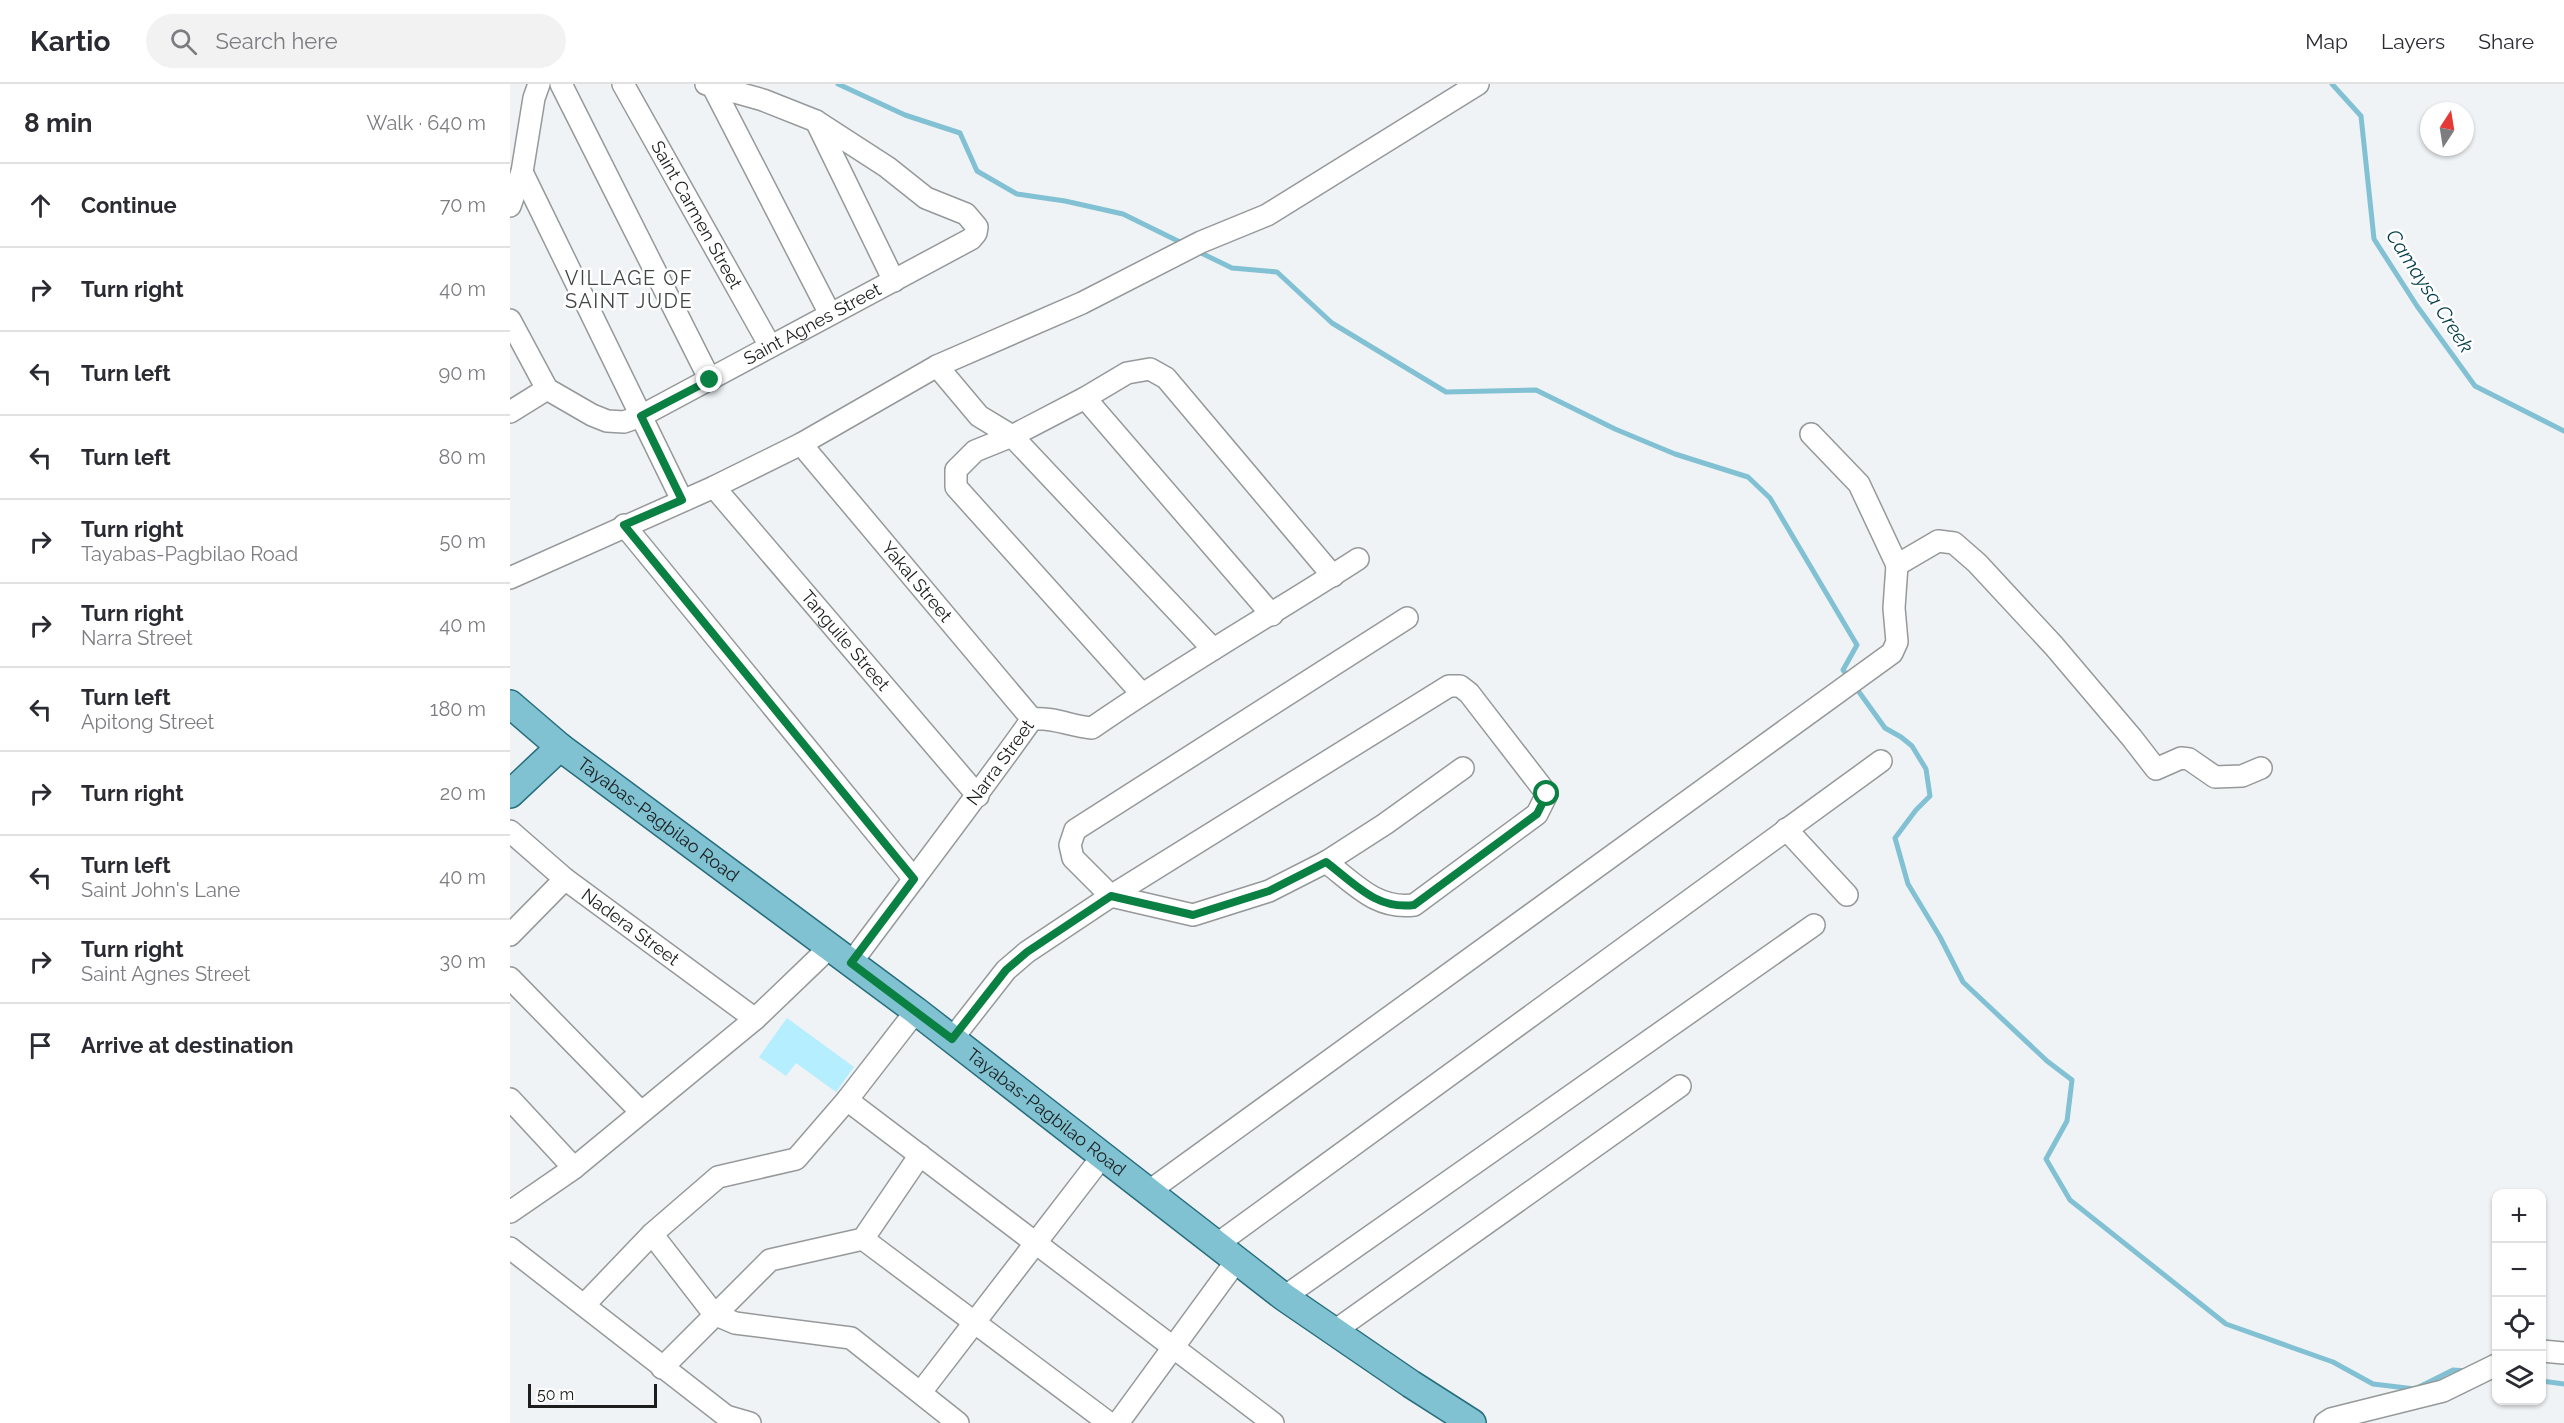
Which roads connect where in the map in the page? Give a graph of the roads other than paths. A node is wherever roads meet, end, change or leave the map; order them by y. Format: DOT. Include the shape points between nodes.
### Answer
graph roads {
  1 [pos="539,84"];
  2 [pos="561,84"];
  3 [pos="623,84"];
  4 [pos="1478,84"];
  5 [pos="709,85"];
  6 [pos="816,121"];
  7 [pos="522,172"];
  8 [pos="510,206"];
  9 [pos="894,281"];
  10 [pos="830,314"];
  11 [pos="510,320"];
  12 [pos="770,346"];
  13 [pos="938,366"];
  14 [pos="710,380"];
  15 [pos="547,389"];
  16 [pos="1085,398"];
  17 [pos="510,412"];
  18 [pos="641,416"];
  19 [pos="1812,434"];
  20 [pos="1012,436"];
  21 [pos="801,444"];
  22 [pos="714,487"];
  23 [pos="682,500"];
  24 [pos="624,525"];
  25 [pos="1358,559"];
  26 [pos="1897,565"];
  27 [pos="1333,576"];
  28 [pos="510,578"];
  29 [pos="1272,615"];
  30 [pos="1407,618"];
  31 [pos="1213,650"];
  32 [pos="1142,694"];
  33 [pos="510,704"];
  34 [pos="1032,719"];
  35 [pos="560,747"];
  36 [pos="1881,760"];
  37 [pos="1463,768"];
  38 [pos="2261,768"];
  39 [pos="510,794"];
  40 [pos="978,796"];
  41 [pos="1785,829"];
  42 [pos="510,831"];
  43 [pos="1326,862"];
  44 [pos="565,879"];
  45 [pos="914,879"];
  46 [pos="1847,895"];
  47 [pos="1111,896"];
  48 [pos="1814,925"];
  49 [pos="510,935"];
  50 [pos="829,948"];
  51 [pos="851,963"];
  52 [pos="510,978"];
  53 [pos="916,1011"];
  54 [pos="755,1019"];
  55 [pos="952,1039"];
  56 [pos="1680,1086"];
  57 [pos="510,1099"];
  58 [pos="847,1100"];
  59 [pos="641,1112"];
  60 [pos="920,1155"];
  61 [pos="1101,1158"];
  62 [pos="574,1168"];
  63 [pos="1148,1192"];
  64 [pos="510,1212"];
  65 [pos="652,1234"];
  66 [pos="863,1239"];
  67 [pos="1036,1243"];
  68 [pos="510,1248"];
  69 [pos="1226,1253"];
  70 [pos="1284,1298"];
  71 [pos="585,1304"];
  72 [pos="714,1314"];
  73 [pos="975,1323"];
  74 [pos="1333,1332"];
  75 [pos="1173,1347"];
  76 [pos="2546,1351"];
  77 [pos="2564,1353"];
  78 [pos="2492,1367"];
  79 [pos="662,1368"];
  80 [pos="921,1392"];
  81 [pos="750,1423"];
  82 [pos="958,1423"];
  83 [pos="1109,1423"];
  84 [pos="1119,1423"];
  85 [pos="1273,1423"];
  86 [pos="1472,1423"];
  87 [pos="2325,1423"];
  1 -- 7 [label="street"];
  2 -- 14 [label="street"];
  3 -- 12 [label="street, Saint Carmen Street"];
  4 -- 13 [label="street" via="1266,215"];
  5 -- 6 [label="street" via="763,100"];
  5 -- 10 [label="street"];
  6 -- 9 [label="street"];
  6 -- 9 [label="street, Saint Agnes Street" via="887,167 926,198 966,214 977,227 971,239"];
  7 -- 8 [label="street"];
  7 -- 18 [label="street"];
  9 -- 10 [label="street, Saint Agnes Street"];
  10 -- 12 [label="street, Saint Agnes Street"];
  11 -- 15 [label="street"];
  12 -- 14 [label="street, Saint Agnes Street"];
  13 -- 20 [label="street" via="979,416"];
  13 -- 21 [label="street"];
  14 -- 18 [label="street, Saint Agnes Street"];
  15 -- 17 [label="street"];
  15 -- 18 [label="street, Saint Agnes Street" via="607,421 624,422"];
  16 -- 20 [label="street"];
  16 -- 27 [label="street" via="1127,373 1150,369 1166,378"];
  16 -- 29 [label="street"];
  18 -- 23 [label="street"];
  19 -- 26 [label="street" via="1859,484"];
  20 -- 31 [label="street"];
  20 -- 32 [label="street" via="975,451 956,470 956,487"];
  21 -- 22 [label="street"];
  21 -- 34 [label="street, Yakal Street"];
  22 -- 23 [label="street"];
  22 -- 40 [label="street, Tanguile Street"];
  23 -- 24 [label="street"];
  24 -- 28 [label="street"];
  24 -- 45 [label="street"];
  25 -- 27 [label="street, Narra Street"];
  26 -- 38 [label="street" via="1938,541 1954,543 2054,646 2156,769 2181,758 2189,759 2215,777 2242,776"];
  26 -- 63 [label="street" via="1897,642 1892,653"];
  27 -- 29 [label="street, Narra Street"];
  29 -- 31 [label="street, Narra Street"];
  30 -- 47 [label="street" via="1075,830 1070,845 1073,858"];
  31 -- 32 [label="street, Narra Street"];
  32 -- 34 [label="street, Narra Street" via="1092,728 1069,726 1048,717"];
  33 -- 35 [label="main road, Tayabas-Pagbilao Road"];
  34 -- 40 [label="street, Narra Street"];
  35 -- 39 [label="main road"];
  35 -- 50 [label="main road, Tayabas-Pagbilao Road"];
  36 -- 41 [label="street"];
  37 -- 43 [label="street"];
  40 -- 45 [label="street, Narra Street"];
  41 -- 46 [label="street"];
  41 -- 69 [label="street"];
  42 -- 44 [label="street, Nadera Street"];
  43 -- 47 [label="street" via="1269,891 1193,915"];
  43 -- 47 [label="street" via="1377,900 1398,907 1414,905 1537,814 1547,794 1469,693 1460,686 1449,686"];
  44 -- 49 [label="street"];
  44 -- 54 [label="street, Nadera Street"];
  45 -- 51 [label="street, Narra Street"];
  47 -- 55 [label="street" via="1006,970"];
  48 -- 70 [label="street"];
  50 -- 51 [label="main road, Tayabas-Pagbilao Road"];
  50 -- 54 [label="street"];
  51 -- 53 [label="main road, Tayabas-Pagbilao Road"];
  52 -- 59 [label="street"];
  53 -- 55 [label="main road, Tayabas-Pagbilao Road"];
  53 -- 58 [label="street"];
  54 -- 59 [label="street"];
  55 -- 61 [label="main road, Tayabas-Pagbilao Road"];
  56 -- 74 [label="street"];
  57 -- 62 [label="street"];
  58 -- 60 [label="street"];
  58 -- 65 [label="street" via="796,1159 718,1177"];
  59 -- 62 [label="street"];
  60 -- 66 [label="street"];
  60 -- 67 [label="street"];
  61 -- 63 [label="main road, Tayabas-Pagbilao Road"];
  61 -- 67 [label="street"];
  62 -- 64 [label="street"];
  63 -- 69 [label="main road, Tayabas-Pagbilao Road"];
  65 -- 71 [label="street"];
  65 -- 72 [label="street"];
  66 -- 72 [label="street" via="770,1260"];
  66 -- 73 [label="street"];
  67 -- 73 [label="street"];
  67 -- 75 [label="street"];
  68 -- 71 [label="street"];
  69 -- 70 [label="main road, Tayabas-Pagbilao Road"];
  69 -- 75 [label="street"];
  70 -- 74 [label="main road, Tayabas-Pagbilao Road"];
  71 -- 79 [label="street"];
  72 -- 79 [label="street"];
  72 -- 80 [label="street" via="735,1323 851,1338"];
  73 -- 80 [label="street"];
  73 -- 83 [label="street"];
  74 -- 86 [label="main road, Tayabas-Pagbilao Road"];
  75 -- 84 [label="street"];
  75 -- 85 [label="street"];
  76 -- 77 [label="street"];
  78 -- 87 [label="street" via="2443,1391"];
  79 -- 81 [label="street" via="726,1416"];
  80 -- 82 [label="street"];
}
